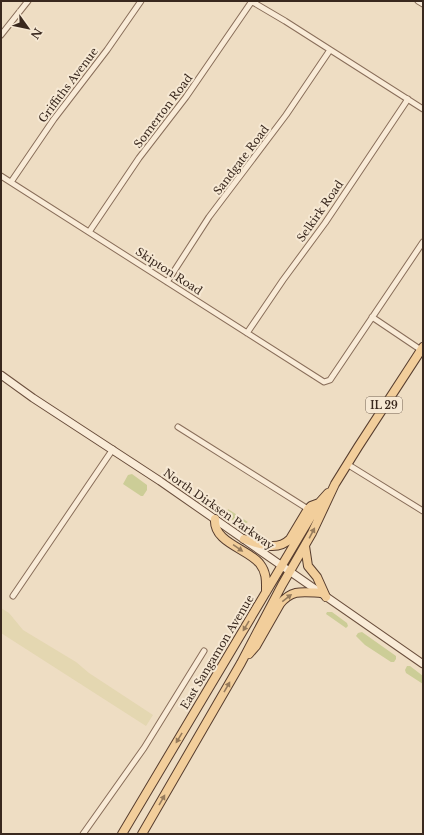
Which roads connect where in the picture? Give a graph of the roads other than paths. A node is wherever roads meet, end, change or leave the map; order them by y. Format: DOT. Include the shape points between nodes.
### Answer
graph roads {
  1 [pos="28,1"];
  2 [pos="141,1"];
  3 [pos="252,1"];
  4 [pos="418,1"];
  5 [pos="423,4"];
  6 [pos="1,35"];
  7 [pos="330,50"];
  8 [pos="408,99"];
  9 [pos="423,109"];
  10 [pos="1,176"];
  11 [pos="11,182"];
  12 [pos="89,232"];
  13 [pos="423,242"];
  14 [pos="167,282"];
  15 [pos="372,317"];
  16 [pos="247,333"];
  17 [pos="422,349"];
  18 [pos="1,376"];
  19 [pos="178,427"];
  20 [pos="113,449"];
  21 [pos="347,464"];
  22 [pos="335,484"];
  23 [pos="319,503"];
  24 [pos="308,509"];
  25 [pos="423,511"];
  26 [pos="215,519"];
  27 [pos="244,539"];
  28 [pos="305,546"];
  29 [pos="281,566"];
  30 [pos="290,572"];
  31 [pos="266,593"];
  32 [pos="324,595"];
  33 [pos="13,596"];
  34 [pos="204,651"];
  35 [pos="240,663"];
  36 [pos="423,664"];
  37 [pos="83,834"];
  38 [pos="122,834"];
  39 [pos="142,834"];
  1 -- 6 [label="street"];
  2 -- 11 [label="street, Griffiths Avenue"];
  3 -- 7 [label="street"];
  3 -- 12 [label="street, Somerton Road"];
  4 -- 5 [label="street"];
  7 -- 8 [label="street"];
  7 -- 14 [label="street, Sandgate Road"];
  8 -- 9 [label="street"];
  8 -- 16 [label="street, Selkirk Road"];
  10 -- 11 [label="street, Skipton Road"];
  11 -- 12 [label="street, Skipton Road"];
  12 -- 14 [label="street, Skipton Road"];
  13 -- 15 [label="street"];
  14 -- 16 [label="street, Skipton Road"];
  15 -- 16 [label="street, Skipton Road" via="332,377 324,382"];
  15 -- 17 [label="street"];
  17 -- 21 [label="main road, East Sangamon Avenue / IL 29"];
  18 -- 20 [label="main road, North Dirksen Parkway"];
  19 -- 24 [label="street"];
  20 -- 26 [label="main road, North Dirksen Parkway"];
  20 -- 33 [label="street"];
  21 -- 22 [label="main road, East Sangamon Avenue / IL 29"];
  21 -- 25 [label="street"];
  22 -- 23 [label="main road, East Sangamon Avenue / IL 29"];
  28 -- 22 [label="main road, East Sangamon Avenue / IL 29, one-way"];
  23 -- 24 [label="main road"];
  23 -- 29 [label="main road, East Sangamon Avenue / IL 29"];
  24 -- 27 [label="main road" via="288,542 267,546"];
  26 -- 27 [label="main road, North Dirksen Parkway"];
  26 -- 31 [label="main road, one-way" via="220,535 260,563 266,576"];
  27 -- 29 [label="main road, North Dirksen Parkway"];
  28 -- 30 [label="main road, East Sangamon Avenue / IL 29"];
  28 -- 32 [label="main road" via="308,566 317,577"];
  29 -- 30 [label="main road, North Dirksen Parkway"];
  29 -- 31 [label="main road, East Sangamon Avenue"];
  30 -- 32 [label="main road, North Dirksen Parkway"];
  30 -- 35 [label="main road, East Sangamon Avenue"];
  31 -- 38 [label="main road, East Sangamon Avenue, one-way"];
  35 -- 32 [label="main road, one-way" via="256,646 285,598 298,592"];
  32 -- 36 [label="main road, North Dirksen Parkway"];
  34 -- 37 [label="street" via="144,748"];
  39 -- 35 [label="main road, East Sangamon Avenue, one-way"];
}
